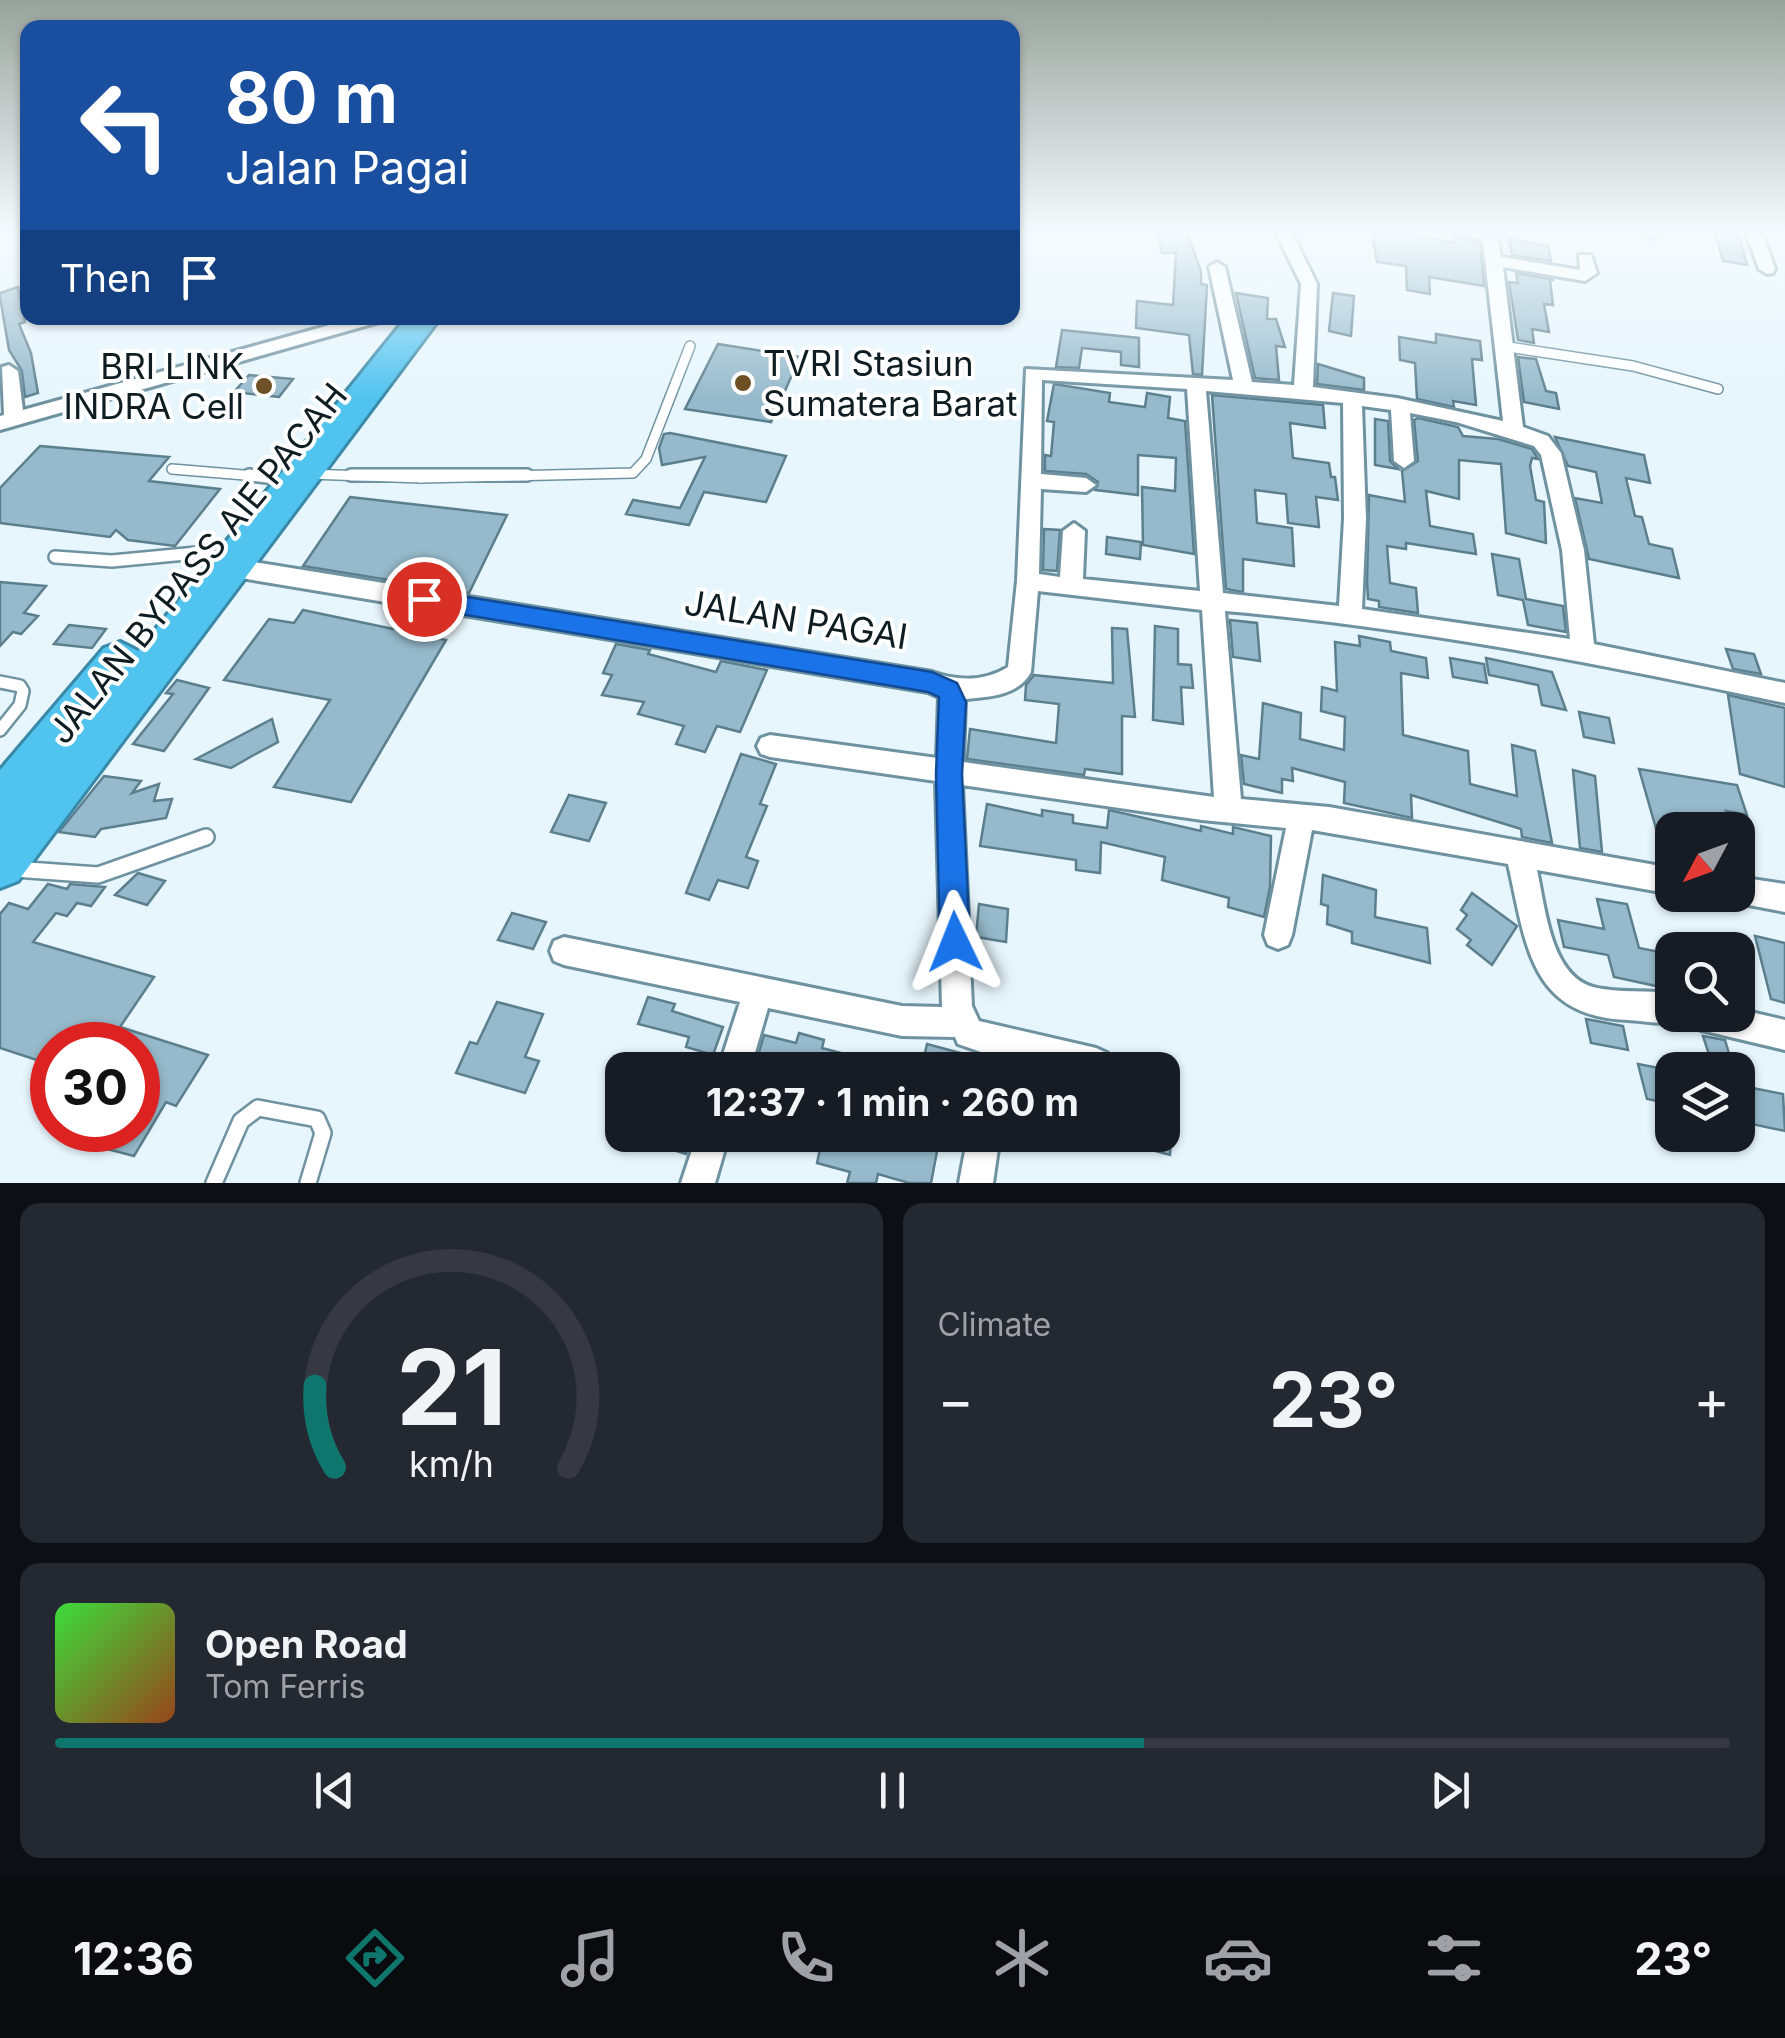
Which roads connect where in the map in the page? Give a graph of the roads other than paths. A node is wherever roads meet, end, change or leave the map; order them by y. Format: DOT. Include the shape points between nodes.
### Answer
graph roads {
  1 [pos="1222,288"];
  2 [pos="1309,288"];
  3 [pos="1496,288"];
  4 [pos="347,325"];
  5 [pos="388,325"];
  6 [pos="417,325"];
  7 [pos="690,346"];
  8 [pos="1502,346"];
  9 [pos="9,371"];
  10 [pos="1196,386"];
  11 [pos="1718,389"];
  12 [pos="1244,390"];
  13 [pos="1304,395"];
  14 [pos="1352,401"];
  15 [pos="1400,407"];
  16 [pos="7,421"];
  17 [pos="1514,431"];
  18 [pos="1404,461"];
  19 [pos="172,469"];
  20 [pos="286,475"];
  21 [pos="1030,482"];
  22 [pos="1086,486"];
  23 [pos="1074,531"];
  24 [pos="55,557"];
  25 [pos="218,559"];
  26 [pos="1028,581"];
  27 [pos="1071,587"];
  28 [pos="1210,600"];
  29 [pos="1350,617"];
  30 [pos="1583,652"];
  31 [pos="0,682"];
  32 [pos="948,690"];
  33 [pos="1785,693"];
  34 [pos="6,714"];
  35 [pos="0,730"];
  36 [pos="770,746"];
  37 [pos="949,774"];
  38 [pos="0,807"];
  39 [pos="1228,808"];
  40 [pos="1301,816"];
  41 [pos="206,837"];
  42 [pos="1520,856"];
  43 [pos="0,865"];
  44 [pos="1655,877"];
  45 [pos="1755,894"];
  46 [pos="1785,898"];
  47 [pos="1278,935"];
  48 [pos="564,950"];
  49 [pos="759,990"];
  50 [pos="1655,1008"];
  51 [pos="960,1022"];
  52 [pos="1755,1029"];
  53 [pos="1785,1036"];
  54 [pos="740,1052"];
  55 [pos="990,1052"];
  56 [pos="708,1152"];
  57 [pos="981,1152"];
  58 [pos="214,1183"];
  59 [pos="308,1183"];
  60 [pos="698,1183"];
  61 [pos="976,1183"];
  1 -- 12 [label="street"];
  2 -- 13 [label="street"];
  3 -- 8 [label="street"];
  4 -- 16 [label="street"];
  5 -- 20 [label="highway, JALAN BYPASS AIE PACAH"];
  6 -- 20 [label="highway"];
  7 -- 20 [label="lane" via="646,459 633,473"];
  8 -- 11 [label="lane" via="1632,366"];
  8 -- 17 [label="street"];
  9 -- 16 [label="street"];
  10 -- 12 [label="street"];
  10 -- 21 [label="street" via="1033,373"];
  10 -- 28 [label="street"];
  12 -- 13 [label="street"];
  13 -- 14 [label="street"];
  14 -- 15 [label="street"];
  14 -- 29 [label="street"];
  15 -- 17 [label="street"];
  15 -- 18 [label="street"];
  17 -- 30 [label="street" via="1552,453"];
  19 -- 20 [label="lane"];
  20 -- 25 [label="highway"];
  21 -- 22 [label="street"];
  21 -- 26 [label="street"];
  23 -- 27 [label="street"];
  24 -- 25 [label="lane" via="116,563 162,554"];
  25 -- 32 [label="street, JALAN PAGAI" via="932,682"];
  25 -- 38 [label="highway, JALAN BYPASS AIE PACAH"];
  25 -- 43 [label="highway"];
  26 -- 27 [label="street"];
  26 -- 32 [label="street" via="1019,672 998,686"];
  27 -- 28 [label="street"];
  28 -- 29 [label="street"];
  28 -- 39 [label="street"];
  29 -- 30 [label="street"];
  30 -- 33 [label="street"];
  31 -- 34 [label="lane" via="24,692"];
  32 -- 37 [label="street" via="954,702"];
  34 -- 35 [label="lane"];
  36 -- 37 [label="street"];
  37 -- 39 [label="street"];
  37 -- 51 [label="street"];
  39 -- 40 [label="street"];
  40 -- 42 [label="street"];
  40 -- 47 [label="street"];
  41 -- 43 [label="lane" via="98,875"];
  42 -- 44 [label="street"];
  42 -- 50 [label="street" via="1550,967 1562,986 1598,1003"];
  45 -- 46 [label="street"];
  48 -- 49 [label="street"];
  49 -- 51 [label="street" via="902,1021"];
  49 -- 54 [label="street"];
  51 -- 55 [label="street"];
  52 -- 53 [label="street"];
  56 -- 60 [label="street"];
  57 -- 61 [label="street"];
  58 -- 59 [label="lane" via="241,1121 258,1108 317,1120 323,1133"];
}
